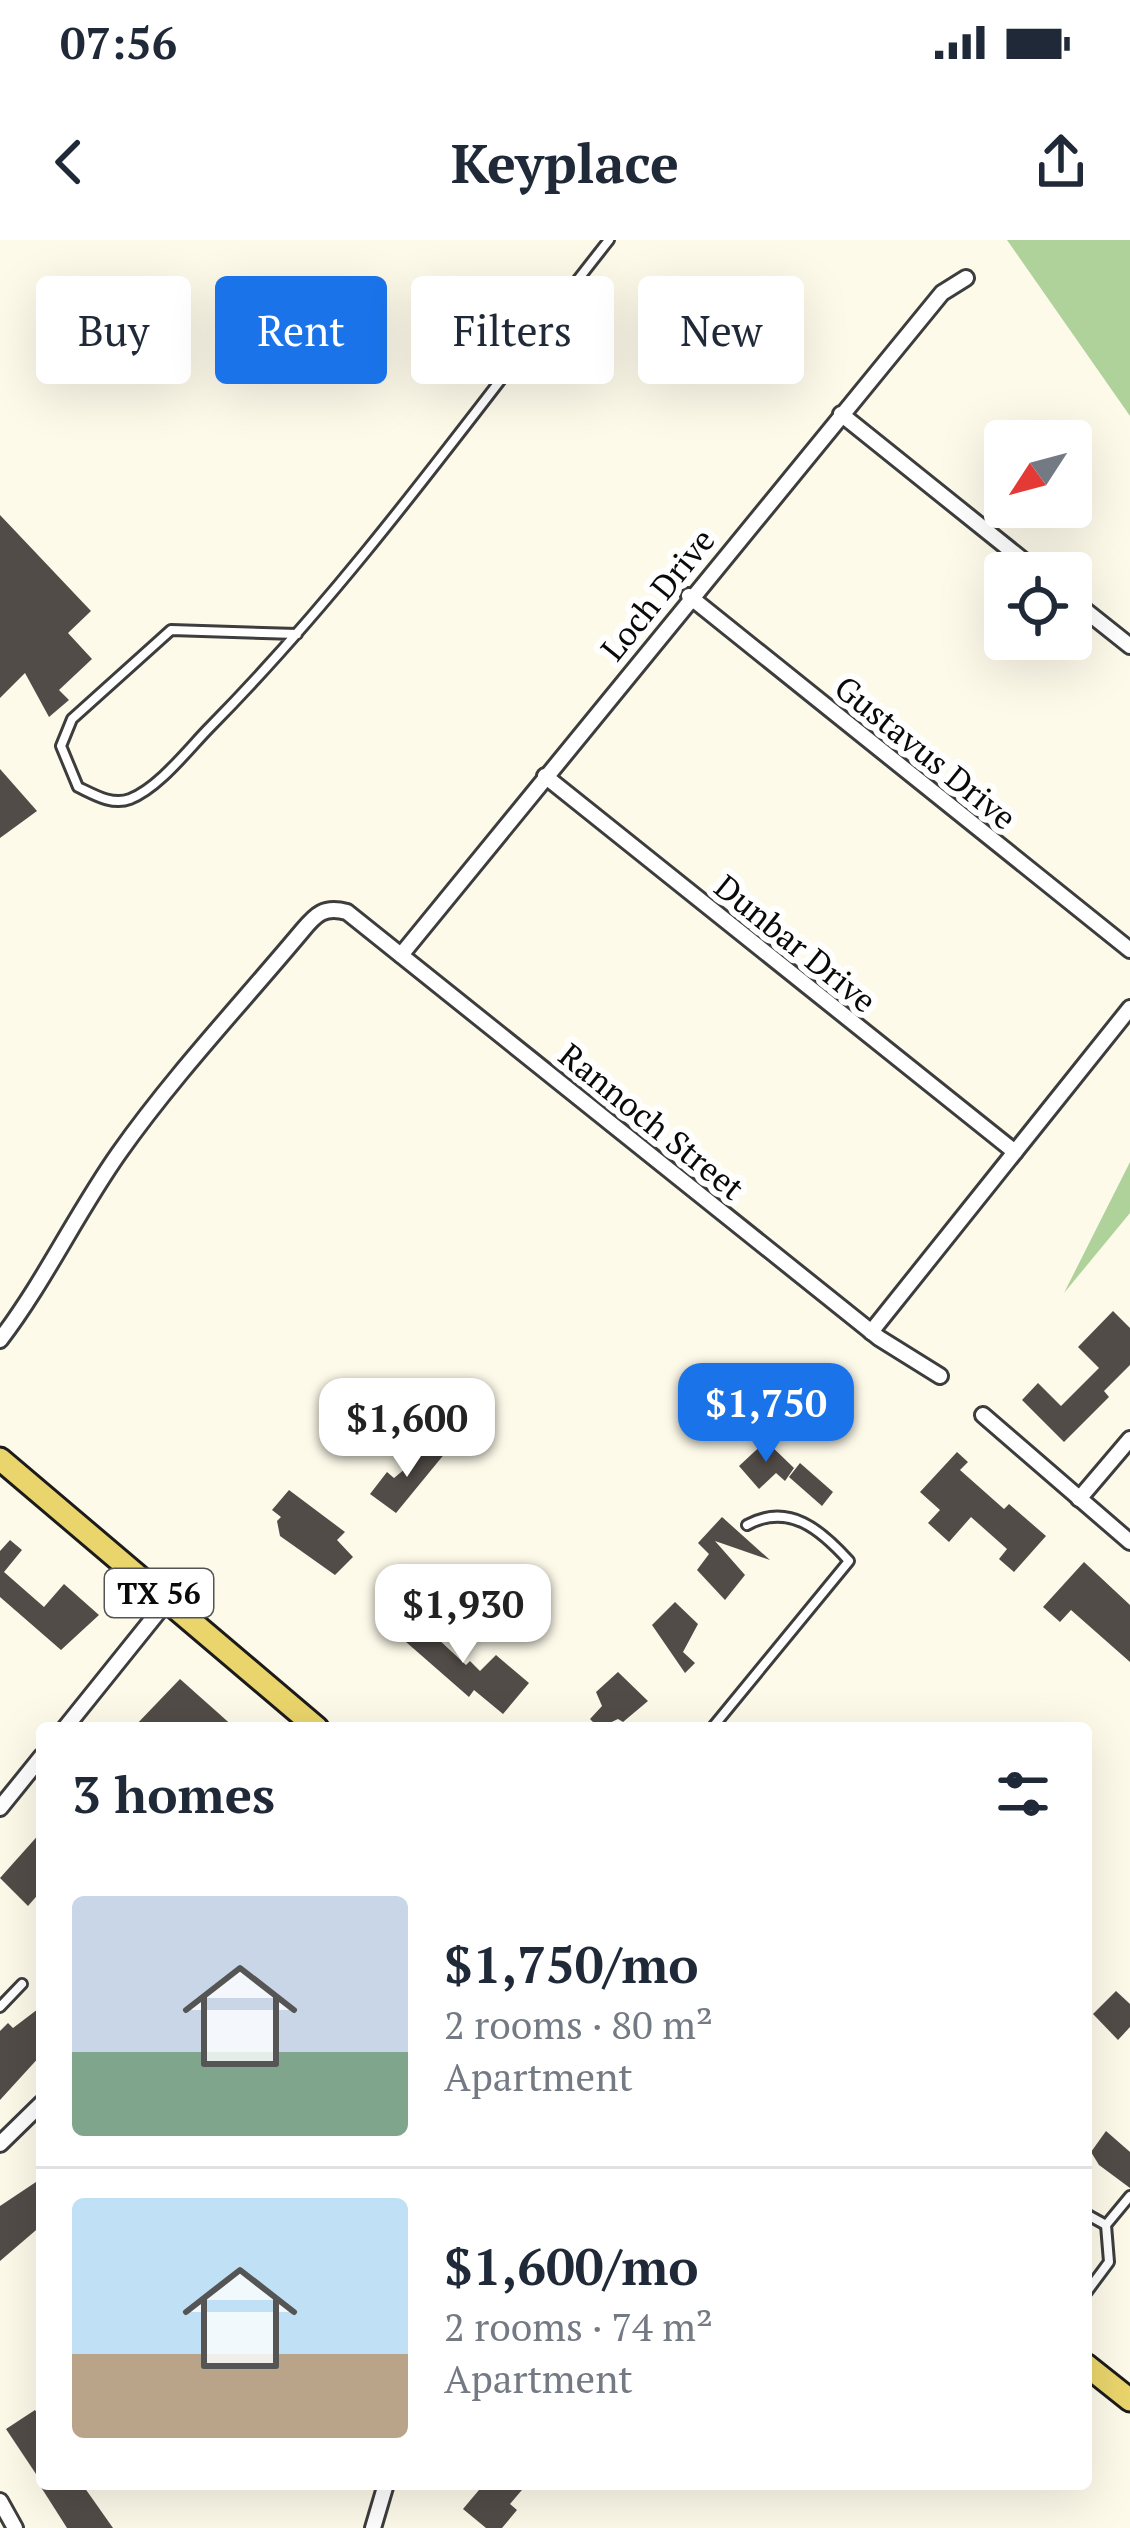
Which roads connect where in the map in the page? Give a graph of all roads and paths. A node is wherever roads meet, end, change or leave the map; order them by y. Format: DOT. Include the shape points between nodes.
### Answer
graph roads {
  1 [pos="609,240"];
  2 [pos="966,278"];
  3 [pos="841,413"];
  4 [pos="1013,552"];
  5 [pos="689,596"];
  6 [pos="1092,616"];
  7 [pos="298,634"];
  8 [pos="1130,646"];
  9 [pos="544,776"];
  10 [pos="1130,950"];
  11 [pos="401,955"];
  12 [pos="1130,1008"];
  13 [pos="1015,1152"];
  14 [pos="871,1332"];
  15 [pos="0,1340"];
  16 [pos="940,1376"];
  17 [pos="983,1415"];
  18 [pos="1130,1439"];
  19 [pos="0,1459"];
  20 [pos="1079,1499"];
  21 [pos="747,1525"];
  22 [pos="1130,1542"];
  23 [pos="167,1601"];
  24 [pos="70,1722"];
  25 [pos="310,1722"];
  26 [pos="717,1722"];
  27 [pos="36,1763"];
  28 [pos="0,1808"];
  29 [pos="22,1984"];
  30 [pos="0,2007"];
  31 [pos="36,2109"];
  32 [pos="0,2144"];
  33 [pos="1130,2196"];
  34 [pos="1092,2217"];
  35 [pos="1106,2225"];
  36 [pos="1092,2285"];
  37 [pos="1092,2369"];
  38 [pos="1128,2396"];
  39 [pos="384,2490"];
  40 [pos="0,2501"];
  41 [pos="15,2528"];
  42 [pos="373,2528"];
  1 -- 7 [label="lane"];
  2 -- 3 [label="street, Loch Drive" via="941,292"];
  3 -- 4 [label="street"];
  3 -- 5 [label="street, Loch Drive"];
  5 -- 9 [label="street, Loch Drive"];
  5 -- 10 [label="street, Gustavus Drive"];
  6 -- 8 [label="street"];
  7 -- 7 [label="lane" via="174,764 129,799 105,800 78,787 61,746 71,718 171,630"];
  9 -- 11 [label="street, Loch Drive"];
  9 -- 13 [label="street, Dunbar Drive"];
  11 -- 14 [label="street, Rannoch Street"];
  11 -- 15 [label="street, Rannoch Street" via="346,912 317,914 122,1149"];
  12 -- 13 [label="street"];
  13 -- 14 [label="street"];
  14 -- 16 [label="street, Rannoch Street"];
  17 -- 20 [label="street"];
  18 -- 20 [label="street"];
  19 -- 23 [label="main road, TX 56"];
  20 -- 22 [label="street"];
  21 -- 26 [label="lane" via="764,1516 805,1521 850,1561"];
  23 -- 24 [label="street"];
  23 -- 25 [label="main road, TX 56"];
  27 -- 28 [label="street"];
  29 -- 30 [label="lane"];
  31 -- 32 [label="street"];
  33 -- 35 [label="lane"];
  34 -- 35 [label="lane"];
  35 -- 36 [label="lane" via="1109,2262"];
  37 -- 38 [label="main road"];
  39 -- 42 [label="street"];
  40 -- 41 [label="street"];
}
